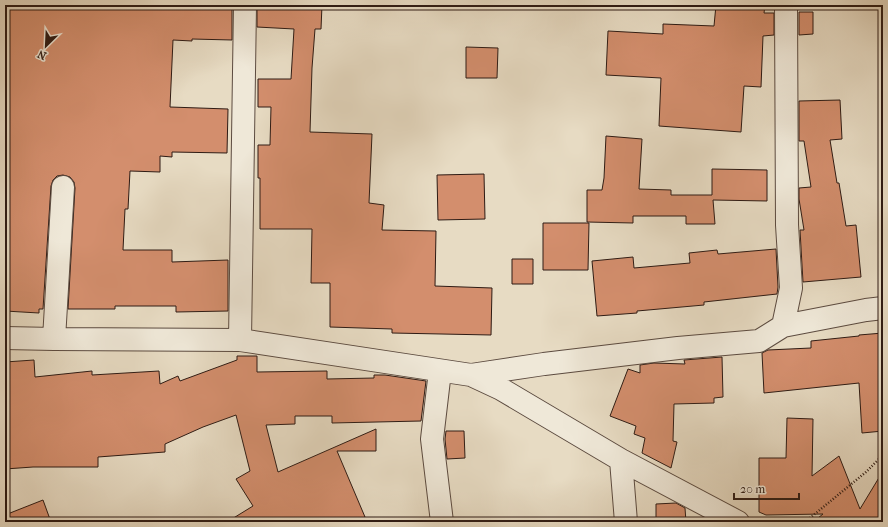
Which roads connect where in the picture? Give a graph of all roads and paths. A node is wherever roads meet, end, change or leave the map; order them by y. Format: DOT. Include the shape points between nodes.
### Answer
graph roads {
  1 [pos="245,5"];
  2 [pos="786,5"];
  3 [pos="63,187"];
  4 [pos="883,294"];
  5 [pos="875,309"];
  6 [pos="783,326"];
  7 [pos="5,338"];
  8 [pos="54,339"];
  9 [pos="240,340"];
  10 [pos="440,371"];
  11 [pos="471,375"];
  12 [pos="883,455"];
  13 [pos="621,460"];
  14 [pos="442,522"];
  15 [pos="626,522"];
  16 [pos="738,522"];
  17 [pos="805,522"];
  1 -- 9 [label="street"];
  2 -- 6 [label="street" via="787,225 791,288"];
  3 -- 8 [label="street"];
  4 -- 5 [label="street"];
  5 -- 6 [label="street"];
  6 -- 11 [label="street" via="759,341 678,348"];
  7 -- 8 [label="street"];
  8 -- 9 [label="street"];
  9 -- 10 [label="street"];
  10 -- 11 [label="street"];
  10 -- 14 [label="street" via="432,439"];
  11 -- 13 [label="street" via="501,389"];
  12 -- 17 [label="path"];
  13 -- 15 [label="street"];
  13 -- 16 [label="street"];
}
